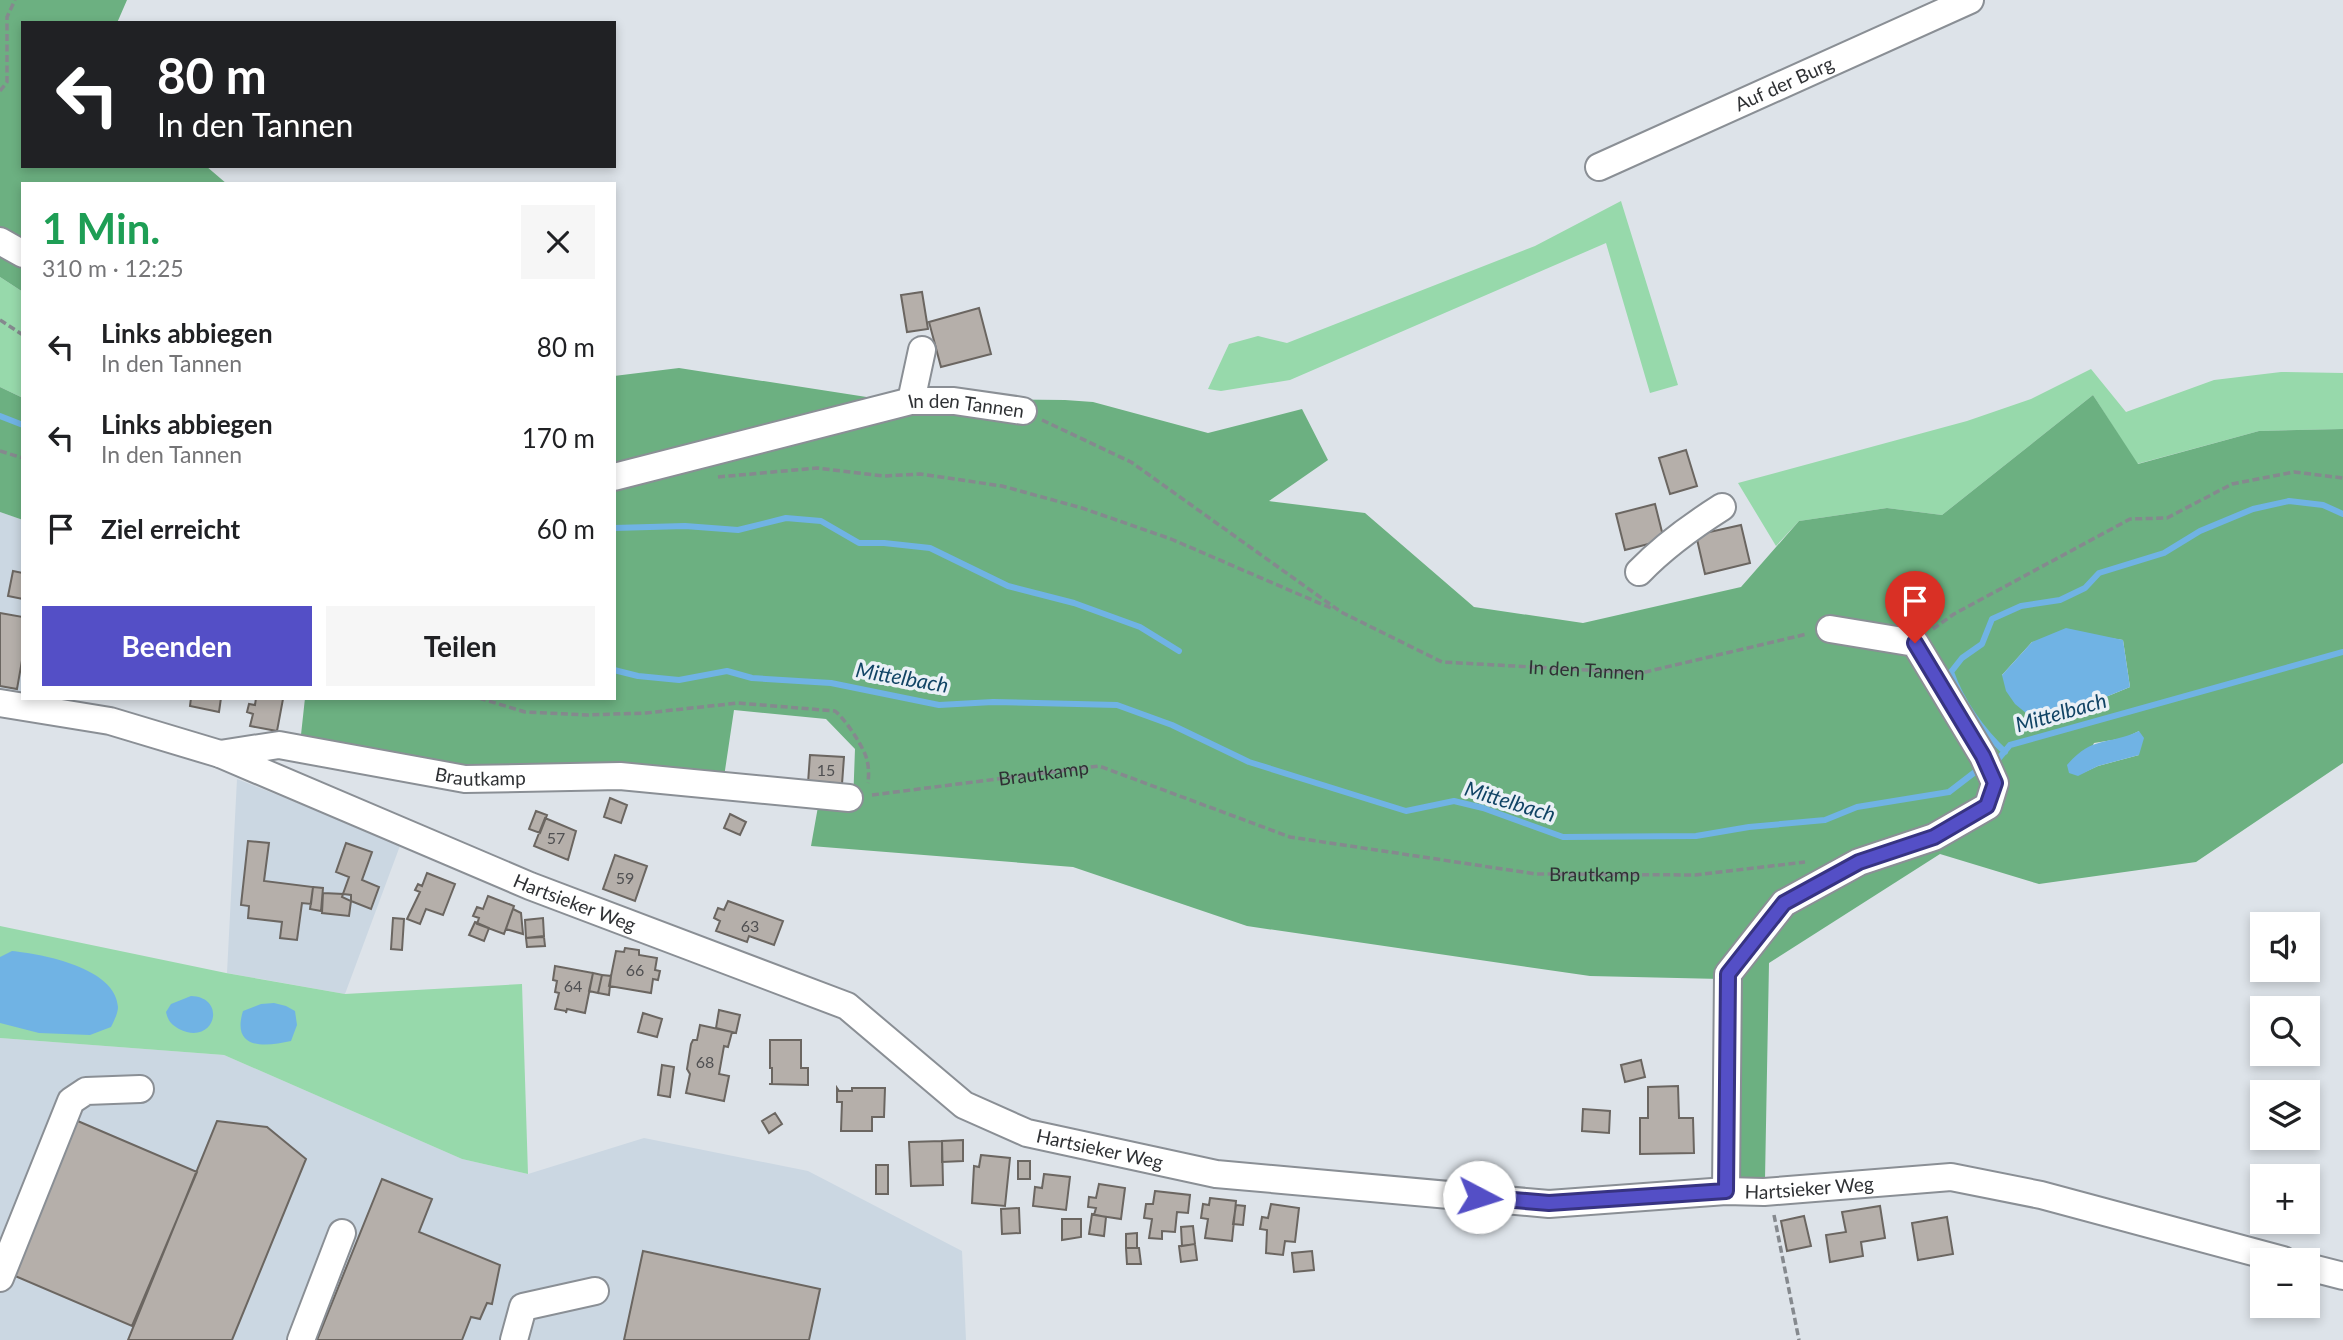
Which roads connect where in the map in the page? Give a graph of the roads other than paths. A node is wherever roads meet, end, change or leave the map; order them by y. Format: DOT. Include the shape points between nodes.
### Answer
graph roads {
  1 [pos="1970,0"];
  2 [pos="1599,167"];
  3 [pos="0,241"];
  4 [pos="21,253"];
  5 [pos="922,350"];
  6 [pos="911,401"];
  7 [pos="1023,411"];
  8 [pos="616,476"];
  9 [pos="1722,507"];
  10 [pos="1639,572"];
  11 [pos="1830,629"];
  12 [pos="0,703"];
  13 [pos="219,754"];
  14 [pos="858,797"];
  15 [pos="140,1089"];
  16 [pos="1726,1191"];
  17 [pos="342,1233"];
  18 [pos="2250,1251"];
  19 [pos="2320,1270"];
  20 [pos="2343,1276"];
  21 [pos="0,1278"];
  22 [pos="595,1291"];
  23 [pos="301,1340"];
  24 [pos="514,1340"];
  1 -- 2 [label="street, Auf der Burg"];
  3 -- 4 [label="street"];
  5 -- 6 [label="street"];
  6 -- 7 [label="street, In den Tannen" via="954,401"];
  6 -- 8 [label="street, In den Tannen"];
  9 -- 10 [label="street" via="1697,522"];
  11 -- 16 [label="street" via="1915,643 1995,783 1987,806 1934,837 1859,862 1784,903 1728,974"];
  12 -- 13 [label="street, Hartsieker Weg" via="110,721"];
  13 -- 14 [label="street, Brautkamp" via="279,744 465,779 620,776"];
  13 -- 16 [label="street, Hartsieker Weg" via="530,886 847,1006 964,1105 1027,1133 1216,1174 1549,1203"];
  15 -- 21 [label="street" via="86,1091 71,1101"];
  16 -- 18 [label="street, Hartsieker Weg" via="1951,1177 2041,1195"];
  17 -- 23 [label="street"];
  19 -- 20 [label="street"];
  22 -- 24 [label="street" via="523,1307"];
}
